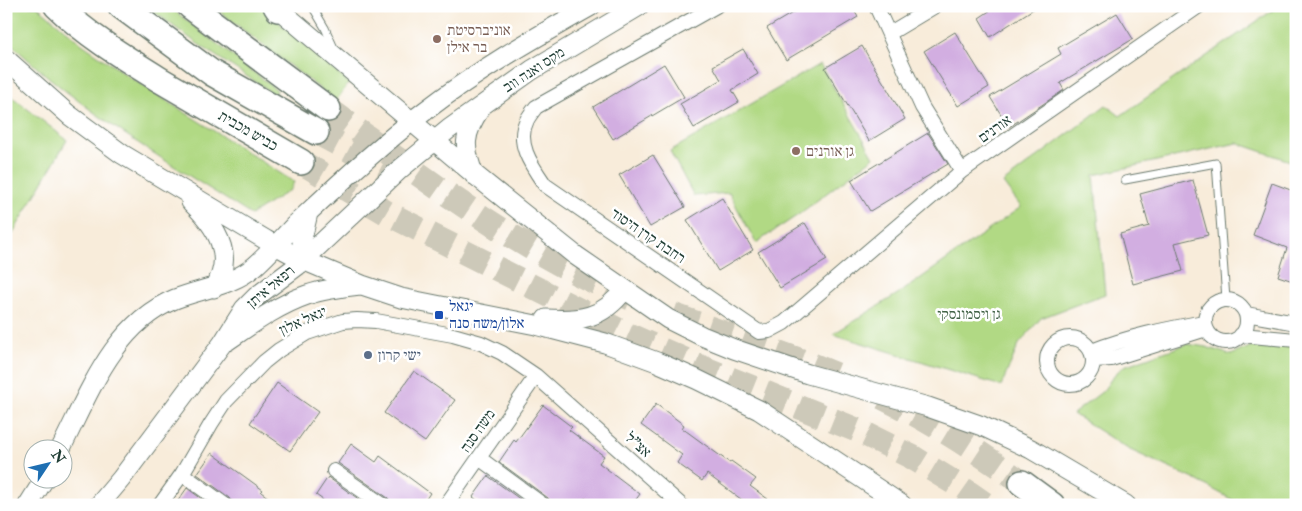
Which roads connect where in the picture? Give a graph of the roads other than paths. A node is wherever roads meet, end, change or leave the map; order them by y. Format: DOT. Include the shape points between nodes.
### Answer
graph roads {
  1 [pos="56,6"];
  2 [pos="76,6"];
  3 [pos="121,6"];
  4 [pos="190,6"];
  5 [pos="312,6"];
  6 [pos="591,6"];
  7 [pos="639,6"];
  8 [pos="716,6"];
  9 [pos="876,6"];
  10 [pos="935,6"];
  11 [pos="1200,6"];
  12 [pos="276,7"];
  13 [pos="890,32"];
  14 [pos="6,59"];
  15 [pos="339,60"];
  16 [pos="195,100"];
  17 [pos="483,104"];
  18 [pos="328,109"];
  19 [pos="412,121"];
  20 [pos="316,132"];
  21 [pos="434,141"];
  22 [pos="301,162"];
  23 [pos="962,171"];
  24 [pos="475,175"];
  25 [pos="1125,180"];
  26 [pos="176,187"];
  27 [pos="308,213"];
  28 [pos="274,245"];
  29 [pos="303,260"];
  30 [pos="362,285"];
  31 [pos="214,288"];
  32 [pos="624,290"];
  33 [pos="1226,300"];
  34 [pos="1246,314"];
  35 [pos="507,318"];
  36 [pos="1296,322"];
  37 [pos="1205,326"];
  38 [pos="1241,336"];
  39 [pos="1296,340"];
  40 [pos="222,344"];
  41 [pos="1092,356"];
  42 [pos="536,376"];
  43 [pos="573,409"];
  44 [pos="67,438"];
  45 [pos="479,458"];
  46 [pos="334,471"];
  47 [pos="182,474"];
  48 [pos="1022,483"];
  49 [pos="39,488"];
  50 [pos="675,503"];
  51 [pos="28,505"];
  52 [pos="99,505"];
  53 [pos="160,505"];
  54 [pos="225,505"];
  55 [pos="383,505"];
  56 [pos="446,505"];
  57 [pos="543,505"];
  58 [pos="902,505"];
  59 [pos="1052,505"];
  60 [pos="1126,505"];
  1 -- 16 [label="highway" via="110,49"];
  2 -- 16 [label="highway" via="116,42"];
  3 -- 20 [label="highway" via="212,73"];
  4 -- 18 [label="highway"];
  5 -- 15 [label="lane"];
  6 -- 19 [label="main road, מקס ואנה ווב" via="468,80"];
  7 -- 17 [label="main road, מקס ואנה ווב"];
  8 -- 23 [label="street, רחבת קרן היסוד" via="536,108 527,120 522,138 530,163 545,185 759,332 784,323"];
  9 -- 13 [label="street"];
  10 -- 13 [label="street"];
  11 -- 23 [label="street, אורנים"];
  12 -- 15 [label="main road"];
  13 -- 23 [label="street" via="922,107"];
  14 -- 26 [label="main road" via="103,140"];
  15 -- 19 [label="main road"];
  16 -- 22 [label="highway, כביש מכבית"];
  17 -- 21 [label="main road, מקס ואנה ווב"];
  17 -- 24 [label="main road" via="473,118 466,138"];
  19 -- 21 [label="main road"];
  19 -- 27 [label="main road, רפאל איתן"];
  21 -- 24 [label="main road"];
  21 -- 29 [label="main road, רפאל איתן"];
  24 -- 32 [label="main road"];
  25 -- 33 [label="lane" via="1216,163"];
  26 -- 28 [label="main road"];
  26 -- 31 [label="main road" via="208,221 222,246 223,273"];
  27 -- 28 [label="main road, רפאל איתן"];
  27 -- 29 [label="main road" via="302,239"];
  28 -- 29 [label="main road"];
  28 -- 31 [label="main road, רפאל איתן" via="248,272"];
  29 -- 30 [label="main road"];
  29 -- 40 [label="main road, רפאל איתן" via="257,296"];
  30 -- 35 [label="main road" via="401,298"];
  30 -- 40 [label="main road" via="306,295 266,315"];
  31 -- 44 [label="main road, רפאל איתן" via="175,299 153,310 136,324 118,344"];
  32 -- 35 [label="main road" via="602,312 586,318"];
  32 -- 60 [label="main road" via="668,319 702,336 808,374 928,407 1006,436"];
  33 -- 34 [label="street" via="1237,303"];
  33 -- 37 [label="street" via="1212,304 1207,310"];
  34 -- 36 [label="street"];
  34 -- 38 [label="street"];
  35 -- 58 [label="main road" via="605,343 713,386 759,410"];
  37 -- 38 [label="street" via="1210,336 1220,342"];
  37 -- 41 [label="street" via="1111,359"];
  38 -- 39 [label="street"];
  40 -- 52 [label="main road, רפאל איתן"];
  42 -- 43 [label="street, יגאל אלון"];
  42 -- 45 [label="street, משה סנה"];
  42 -- 47 [label="street, יגאל אלון" via="481,342 376,321 334,324 288,344 256,369 226,401"];
  43 -- 50 [label="street, אצ\"ל"];
  45 -- 56 [label="street, משה סנה"];
  45 -- 57 [label="street"];
  46 -- 55 [label="street"];
  47 -- 53 [label="street, יגאל אלון"];
  47 -- 54 [label="street"];
  48 -- 59 [label="highway"];
  49 -- 51 [label="main road"];
}
